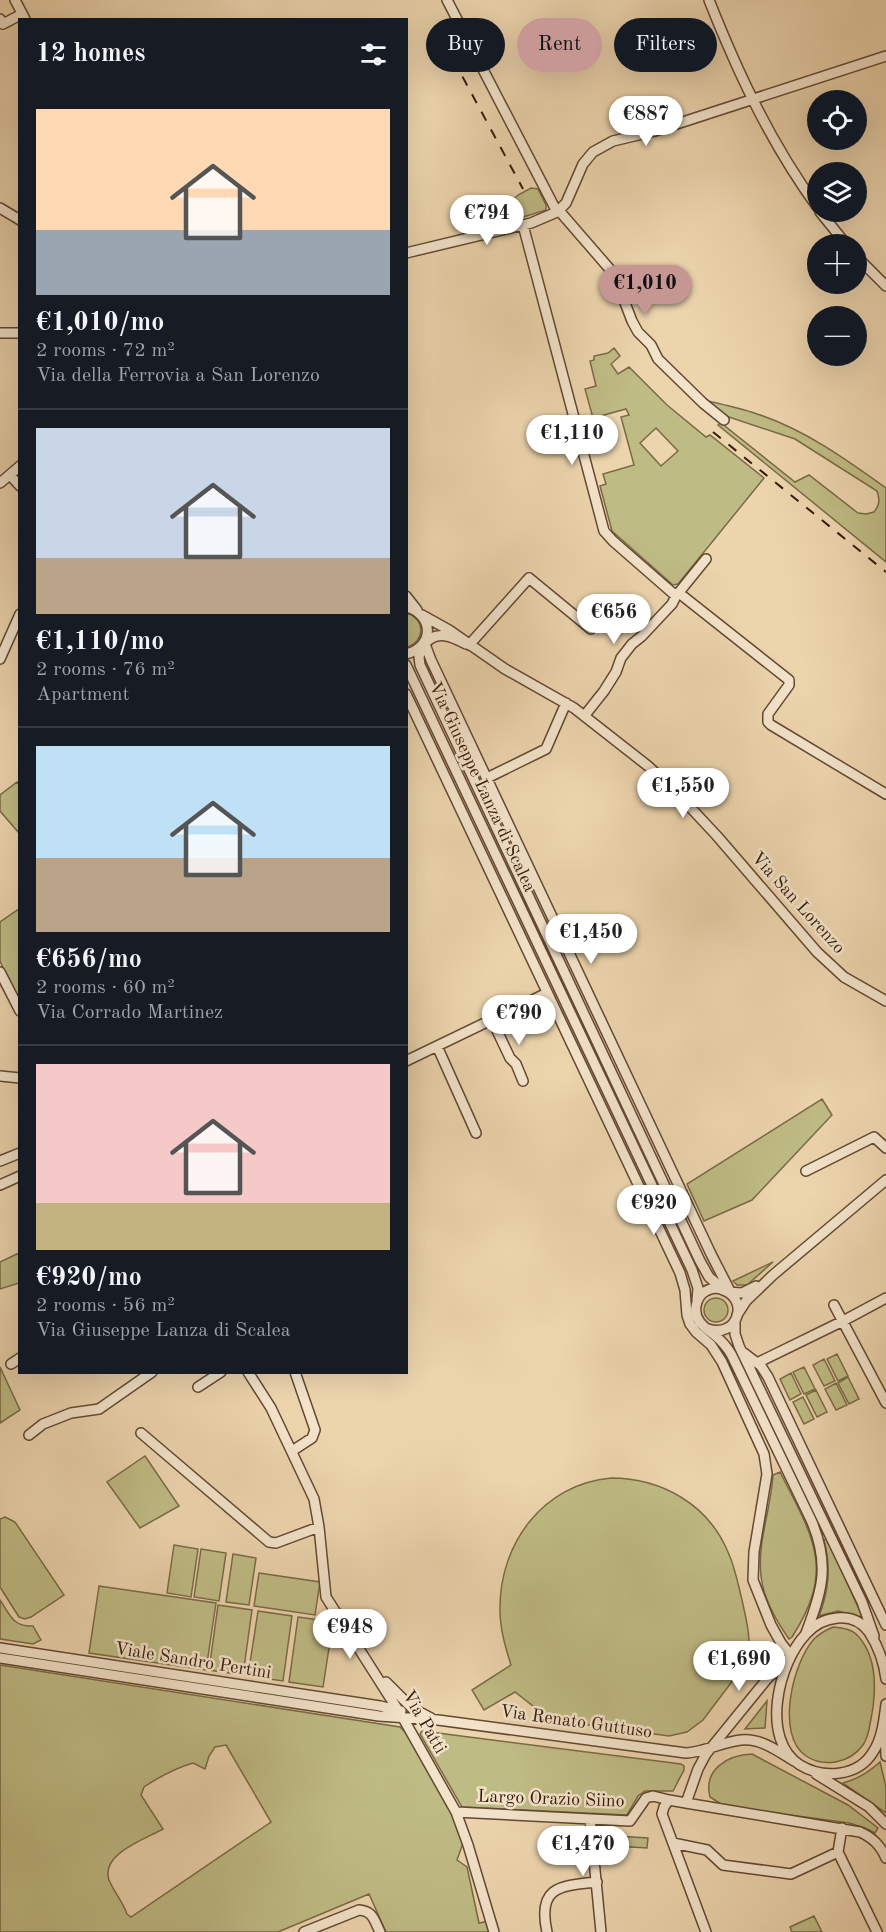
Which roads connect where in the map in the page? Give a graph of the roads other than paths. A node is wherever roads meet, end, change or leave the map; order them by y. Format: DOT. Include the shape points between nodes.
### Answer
graph roads {
  1 [pos="15,0"];
  2 [pos="447,0"];
  3 [pos="709,0"];
  4 [pos="24,17"];
  5 [pos="0,19"];
  6 [pos="18,19"];
  7 [pos="886,56"];
  8 [pos="751,99"];
  9 [pos="807,191"];
  10 [pos="0,208"];
  11 [pos="560,212"];
  12 [pos="18,219"];
  13 [pos="829,222"];
  14 [pos="523,225"];
  15 [pos="838,234"];
  16 [pos="408,253"];
  17 [pos="867,267"];
  18 [pos="886,286"];
  19 [pos="0,333"];
  20 [pos="18,333"];
  21 [pos="724,420"];
  22 [pos="18,468"];
  23 [pos="10,475"];
  24 [pos="0,483"];
  25 [pos="18,484"];
  26 [pos="706,559"];
  27 [pos="677,594"];
  28 [pos="408,599"];
  29 [pos="408,608"];
  30 [pos="421,615"];
  31 [pos="18,618"];
  32 [pos="591,629"];
  33 [pos="423,644"];
  34 [pos="467,644"];
  35 [pos="408,653"];
  36 [pos="0,658"];
  37 [pos="408,669"];
  38 [pos="408,698"];
  39 [pos="566,703"];
  40 [pos="585,715"];
  41 [pos="487,778"];
  42 [pos="886,794"];
  43 [pos="0,972"];
  44 [pos="547,993"];
  45 [pos="886,1001"];
  46 [pos="18,1007"];
  47 [pos="492,1020"];
  48 [pos="436,1046"];
  49 [pos="408,1060"];
  50 [pos="0,1076"];
  51 [pos="18,1078"];
  52 [pos="523,1081"];
  53 [pos="477,1133"];
  54 [pos="886,1148"];
  55 [pos="18,1154"];
  56 [pos="0,1161"];
  57 [pos="658,1169"];
  58 [pos="806,1171"];
  59 [pos="18,1177"];
  60 [pos="886,1180"];
  61 [pos="0,1185"];
  62 [pos="685,1200"];
  63 [pos="650,1210"];
  64 [pos="681,1248"];
  65 [pos="773,1275"];
  66 [pos="728,1292"];
  67 [pos="886,1298"];
  68 [pos="697,1300"];
  69 [pos="834,1305"];
  70 [pos="736,1318"];
  71 [pos="843,1321"];
  72 [pos="708,1329"];
  73 [pos="741,1349"];
  74 [pos="18,1359"];
  75 [pos="757,1363"];
  76 [pos="11,1364"];
  77 [pos="150,1374"];
  78 [pos="218,1374"];
  79 [pos="249,1374"];
  80 [pos="296,1374"];
  81 [pos="198,1388"];
  82 [pos="886,1403"];
  83 [pos="765,1423"];
  84 [pos="753,1428"];
  85 [pos="141,1433"];
  86 [pos="29,1435"];
  87 [pos="292,1451"];
  88 [pos="320,1527"];
  89 [pos="886,1625"];
  90 [pos="806,1633"];
  91 [pos="350,1636"];
  92 [pos="0,1648"];
  93 [pos="791,1656"];
  94 [pos="0,1658"];
  95 [pos="881,1658"];
  96 [pos="886,1679"];
  97 [pos="886,1706"];
  98 [pos="380,1711"];
  99 [pos="401,1714"];
  100 [pos="437,1720"];
  101 [pos="710,1749"];
  102 [pos="674,1751"];
  103 [pos="886,1756"];
  104 [pos="794,1761"];
  105 [pos="698,1769"];
  106 [pos="811,1772"];
  107 [pos="669,1800"];
  108 [pos="686,1803"];
  109 [pos="456,1812"];
  110 [pos="590,1819"];
  111 [pos="886,1824"];
  112 [pos="842,1828"];
  113 [pos="673,1843"];
  114 [pos="838,1852"];
  115 [pos="886,1858"];
  116 [pos="597,1882"];
  117 [pos="304,1932"];
  118 [pos="380,1932"];
  119 [pos="494,1932"];
  120 [pos="547,1932"];
  121 [pos="602,1932"];
  122 [pos="706,1932"];
  123 [pos="877,1932"];
  1 -- 4 [label="street"];
  2 -- 11 [label="street"];
  3 -- 8 [label="street"];
  5 -- 6 [label="street" via="3,24"];
  7 -- 8 [label="street"];
  8 -- 9 [label="street"];
  8 -- 11 [label="street" via="598,148 583,164"];
  10 -- 12 [label="street"];
  11 -- 14 [label="street"];
  11 -- 21 [label="street" via="614,274 632,321 658,359"];
  13 -- 15 [label="street"];
  14 -- 16 [label="street"];
  14 -- 27 [label="street" via="602,526 613,541"];
  17 -- 18 [label="street"];
  19 -- 20 [label="street"];
  22 -- 23 [label="street"];
  23 -- 24 [label="street"];
  23 -- 25 [label="street"];
  26 -- 27 [label="street"];
  27 -- 40 [label="street" via="621,658 616,672"];
  27 -- 42 [label="street" via="789,680 768,714 771,725"];
  28 -- 30 [label="street, Via San Lorenzo"];
  29 -- 30 [label="street"];
  30 -- 33 [label="street" via="428,631"];
  30 -- 34 [label="street, Via San Lorenzo"];
  31 -- 36 [label="street"];
  32 -- 34 [label="street" via="529,578"];
  33 -- 34 [label="street, Via San Lorenzo" via="445,635"];
  33 -- 35 [label="street, Via San Lorenzo"];
  33 -- 41 [label="street, Via Giuseppe Lanza di Scalea"];
  33 -- 57 [label="street, Via Giuseppe Lanza di Scalea" via="420,665"];
  34 -- 39 [label="street, Via San Lorenzo"];
  37 -- 64 [label="street, Via Giuseppe Lanza di Scalea"];
  38 -- 44 [label="street, Via Giuseppe Lanza di Scalea"];
  39 -- 40 [label="street, Via San Lorenzo"];
  39 -- 41 [label="street" via="546,749"];
  40 -- 45 [label="street, Via San Lorenzo" via="663,778 824,959 844,977"];
  41 -- 62 [label="street, Via Giuseppe Lanza di Scalea"];
  43 -- 46 [label="street"];
  44 -- 47 [label="street"];
  44 -- 63 [label="street, Via Giuseppe Lanza di Scalea"];
  47 -- 48 [label="street"];
  47 -- 52 [label="street"];
  48 -- 49 [label="street"];
  48 -- 53 [label="street"];
  50 -- 51 [label="street"];
  54 -- 58 [label="street" via="874,1137"];
  55 -- 56 [label="street"];
  57 -- 62 [label="street, Via Giuseppe Lanza di Scalea"];
  57 -- 66 [label="street, Via Giuseppe Lanza di Scalea" via="704,1267 713,1282"];
  59 -- 61 [label="street"];
  60 -- 65 [label="street"];
  62 -- 66 [label="street, Via Giuseppe Lanza di Scalea"];
  63 -- 64 [label="street, Via Giuseppe Lanza di Scalea"];
  63 -- 84 [label="street, Via Giuseppe Lanza di Scalea" via="682,1279 690,1324 718,1355"];
  64 -- 68 [label="street, Via Giuseppe Lanza di Scalea" via="697,1282"];
  65 -- 66 [label="street" via="745,1293"];
  65 -- 70 [label="street" via="746,1301"];
  66 -- 68 [label="street" via="709,1289"];
  66 -- 70 [label="street" via="737,1306"];
  67 -- 71 [label="street"];
  68 -- 72 [label="street" via="697,1317"];
  69 -- 71 [label="street"];
  70 -- 72 [label="street" via="725,1330"];
  70 -- 73 [label="street"];
  71 -- 75 [label="street"];
  71 -- 82 [label="street"];
  72 -- 83 [label="street" via="729,1351"];
  73 -- 75 [label="street"];
  73 -- 95 [label="street" via="862,1602"];
  74 -- 76 [label="street"];
  75 -- 89 [label="street" via="768,1377"];
  77 -- 86 [label="street" via="99,1409 71,1413 43,1424"];
  78 -- 81 [label="street"];
  79 -- 87 [label="street, Via Patti"];
  80 -- 87 [label="street" via="315,1430 312,1438"];
  83 -- 84 [label="street"];
  83 -- 90 [label="street" via="812,1522 822,1555 821,1589"];
  84 -- 93 [label="street, Via Giuseppe Lanza di Scalea" via="767,1468 753,1580 771,1625"];
  85 -- 88 [label="street" via="269,1542"];
  87 -- 88 [label="street, Via Patti" via="311,1493"];
  88 -- 91 [label="street, Via Patti" via="326,1597"];
  90 -- 93 [label="street"];
  90 -- 95 [label="street" via="828,1619 854,1621 868,1632"];
  91 -- 99 [label="street, Via Patti"];
  91 -- 100 [label="street" via="400,1697 416,1711"];
  92 -- 98 [label="street, Viale Sandro Pertini"];
  93 -- 101 [label="street"];
  93 -- 104 [label="street" via="777,1715 780,1742"];
  94 -- 98 [label="street, Viale Sandro Pertini"];
  95 -- 96 [label="street"];
  97 -- 103 [label="street"];
  97 -- 106 [label="street" via="871,1756 838,1774"];
  98 -- 99 [label="street, Via Renato Guttuso"];
  99 -- 100 [label="street, Via Renato Guttuso"];
  99 -- 109 [label="street, Via Patti"];
  100 -- 102 [label="street, Via Renato Guttuso"];
  101 -- 102 [label="street, Via Renato Guttuso"];
  101 -- 104 [label="street, Via Renato Guttuso" via="750,1740"];
  101 -- 105 [label="street"];
  102 -- 105 [label="street" via="693,1757"];
  104 -- 106 [label="street, Via Renato Guttuso"];
  105 -- 108 [label="street"];
  106 -- 111 [label="street" via="868,1807"];
  107 -- 108 [label="street"];
  107 -- 110 [label="street, Largo Orazio Siino" via="646,1798 630,1821"];
  107 -- 113 [label="street" via="662,1814"];
  108 -- 112 [label="street"];
  109 -- 110 [label="street, Largo Orazio Siino"];
  109 -- 119 [label="street, Via Patti"];
  110 -- 116 [label="street"];
  112 -- 114 [label="street"];
  112 -- 115 [label="street" via="872,1837"];
  113 -- 114 [label="street" via="707,1850 723,1865 791,1874"];
  113 -- 122 [label="street"];
  114 -- 123 [label="street"];
  116 -- 120 [label="street" via="563,1886 554,1891 544,1908"];
  116 -- 121 [label="street"];
  117 -- 118 [label="street" via="359,1910 372,1914"];
}
